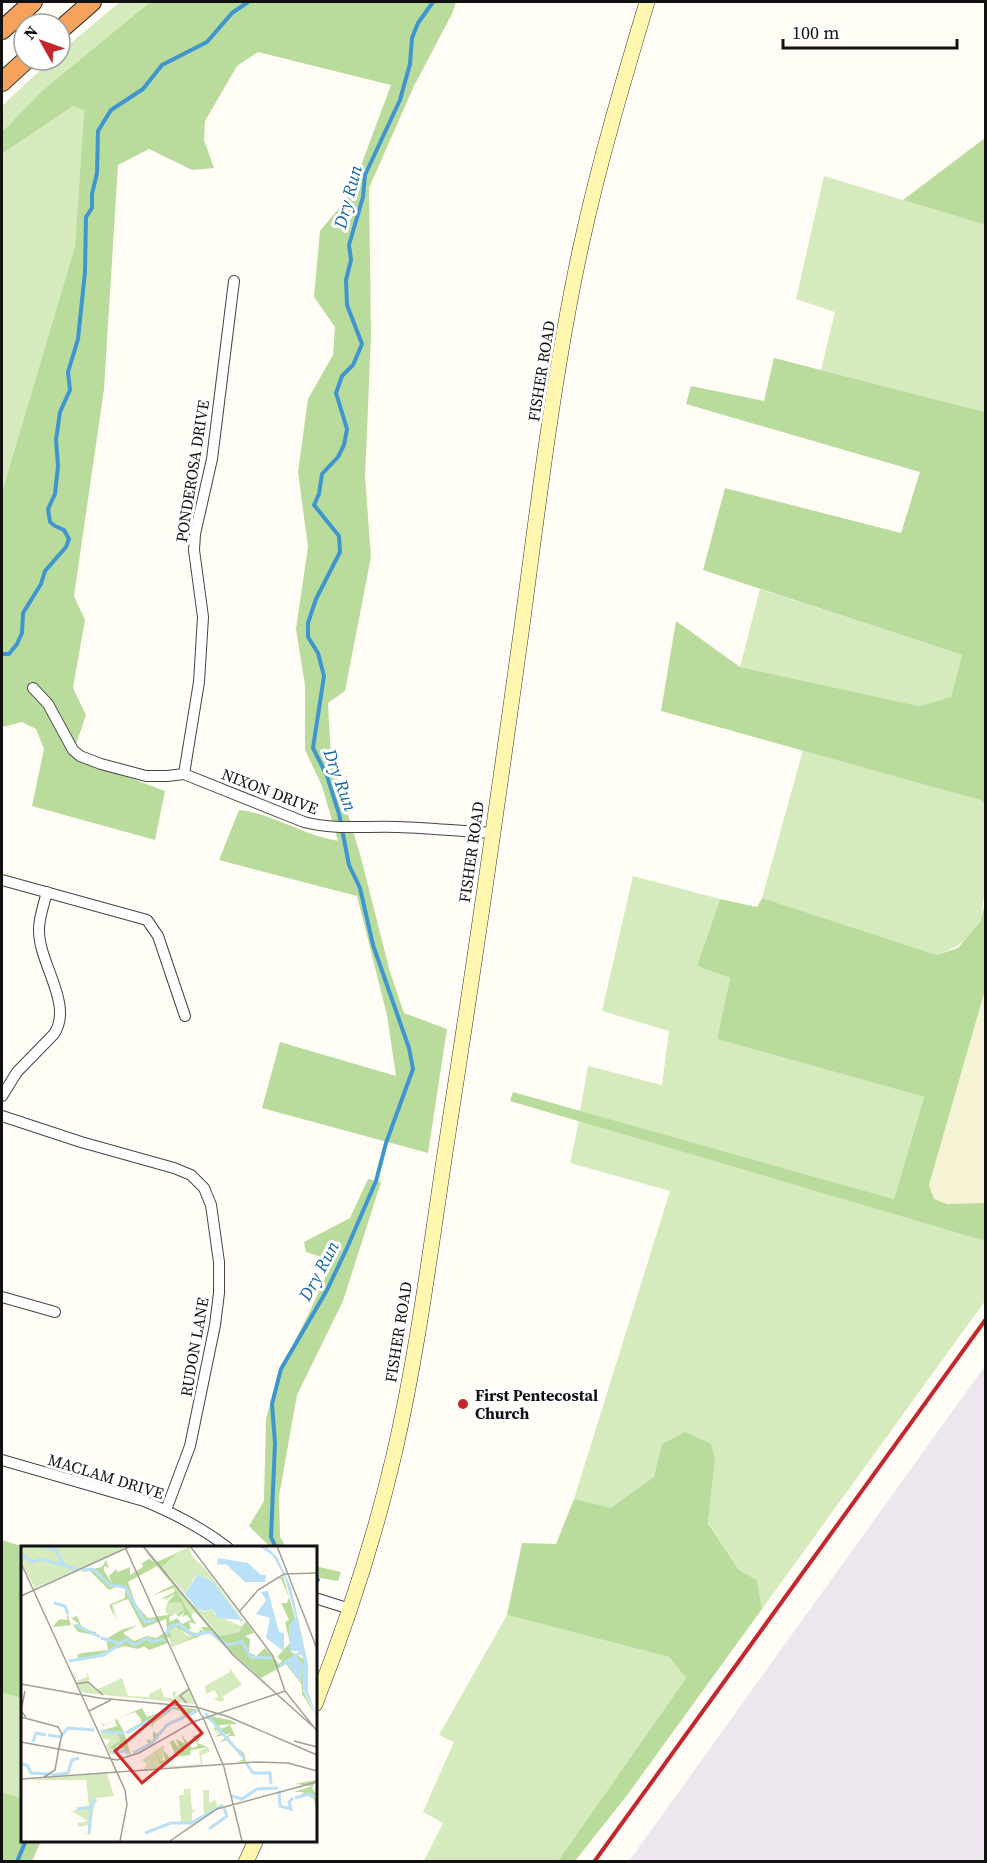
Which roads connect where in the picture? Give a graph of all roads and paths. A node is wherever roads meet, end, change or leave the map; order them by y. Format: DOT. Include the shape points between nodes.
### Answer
graph roads {
  1 [pos="33,2"];
  2 [pos="92,2"];
  3 [pos="647,2"];
  4 [pos="72,20"];
  5 [pos="2,30"];
  6 [pos="234,281"];
  7 [pos="33,688"];
  8 [pos="184,774"];
  9 [pos="491,833"];
  10 [pos="2,880"];
  11 [pos="47,892"];
  12 [pos="185,1016"];
  13 [pos="2,1096"];
  14 [pos="2,1116"];
  15 [pos="2,1297"];
  16 [pos="55,1312"];
  17 [pos="2,1460"];
  18 [pos="166,1510"];
  19 [pos="226,1546"];
  20 [pos="316,1598"];
  21 [pos="350,1609"];
  22 [pos="316,1701"];
  23 [pos="255,1842"];
  24 [pos="246,1862"];
  1 -- 5 [label="highway"];
  2 -- 4 [label="highway"];
  3 -- 9 [label="main road, FISHER ROAD" via="618,98 572,292"];
  6 -- 8 [label="street, PONDEROSA DRIVE" via="212,459 195,534 203,617 199,682"];
  7 -- 8 [label="street" via="48,704 80,756 146,776"];
  8 -- 9 [label="street, NIXON DRIVE" via="304,822 342,828 416,827"];
  9 -- 21 [label="main road, FISHER ROAD" via="412,1366 394,1456"];
  10 -- 11 [label="street"];
  11 -- 12 [label="street" via="147,920 158,936"];
  11 -- 13 [label="street" via="38,928 61,1010 59,1027 17,1072"];
  14 -- 18 [label="street, RUDON LANE" via="174,1168 191,1175 204,1188 211,1205 219,1262 218,1304 190,1446"];
  15 -- 16 [label="street"];
  17 -- 18 [label="street, MACLAM DRIVE"];
  18 -- 19 [label="street, MACLAM DRIVE"];
  20 -- 21 [label="street"];
  21 -- 22 [label="main road, FISHER ROAD"];
  23 -- 24 [label="main road"];
}
